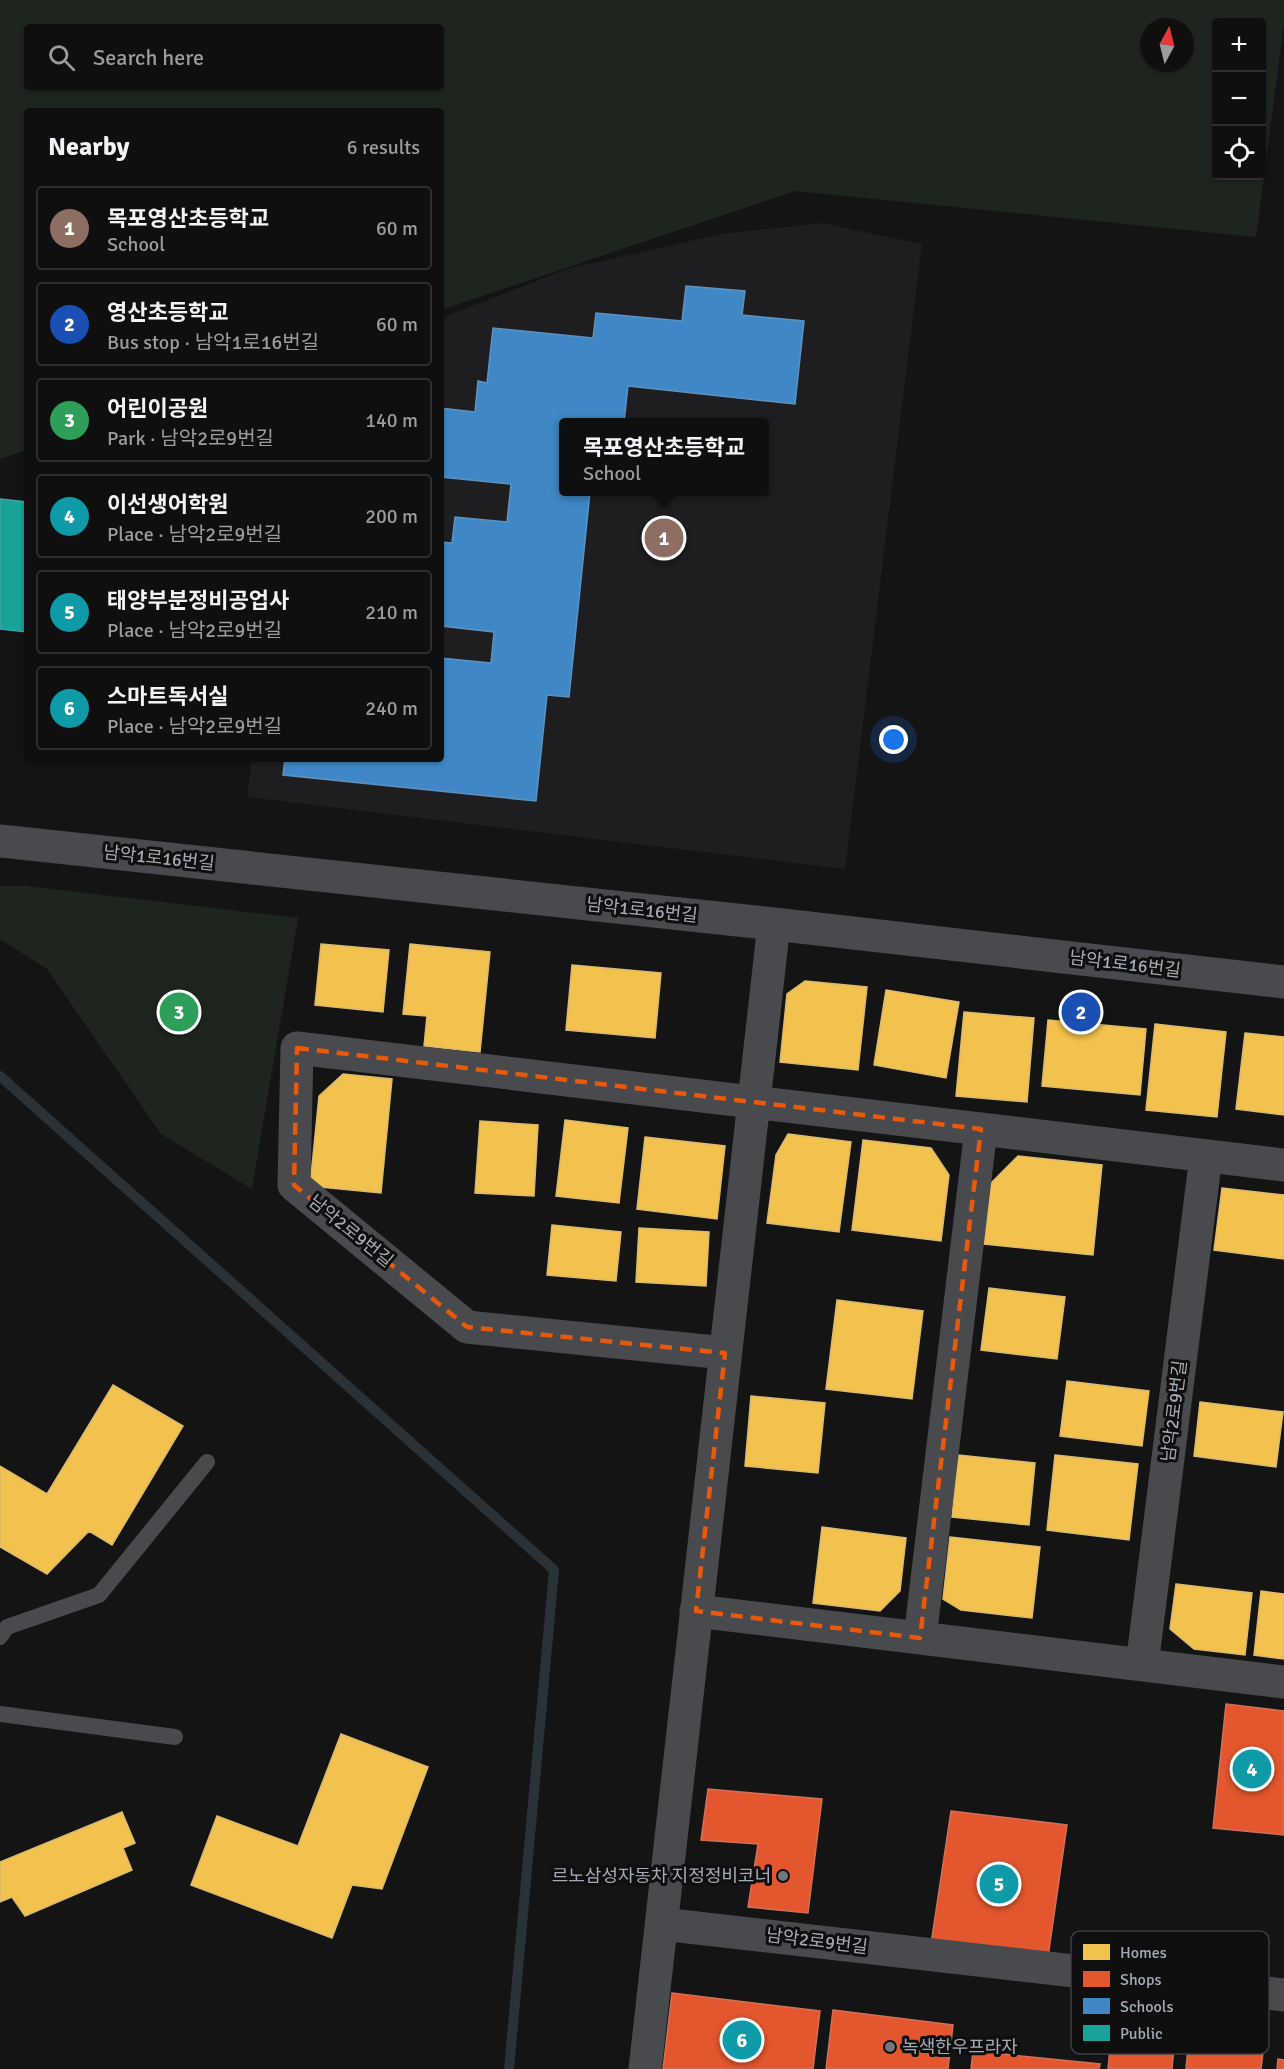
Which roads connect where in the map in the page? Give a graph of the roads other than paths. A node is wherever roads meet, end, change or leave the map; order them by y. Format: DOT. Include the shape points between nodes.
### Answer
graph roads {
  1 [pos="0,841"];
  2 [pos="774,924"];
  3 [pos="1284,982"];
  4 [pos="754,1102"];
  5 [pos="981,1129"];
  6 [pos="1206,1156"];
  7 [pos="1284,1165"];
  8 [pos="725,1353"];
  9 [pos="207,1462"];
  10 [pos="696,1611"];
  11 [pos="0,1637"];
  12 [pos="920,1638"];
  13 [pos="1142,1665"];
  14 [pos="1284,1682"];
  15 [pos="0,1714"];
  16 [pos="175,1737"];
  17 [pos="662,1924"];
  18 [pos="1071,1971"];
  19 [pos="1269,1993"];
  20 [pos="1284,1995"];
  21 [pos="645,2069"];
  1 -- 2 [label="street, 남악1로16번길"];
  2 -- 3 [label="street, 남악1로16번길"];
  2 -- 4 [label="street"];
  4 -- 5 [label="street, 남악2로9번길"];
  4 -- 8 [label="street"];
  4 -- 8 [label="street, 남악2로9번길" via="297,1048 294,1185 467,1327"];
  5 -- 6 [label="street, 남악2로9번길"];
  5 -- 12 [label="street"];
  6 -- 7 [label="street, 남악2로9번길"];
  6 -- 13 [label="street, 남악2로9번길"];
  8 -- 10 [label="street"];
  9 -- 11 [label="lane" via="99,1595 7,1627"];
  10 -- 12 [label="street"];
  10 -- 17 [label="street"];
  12 -- 13 [label="street"];
  13 -- 14 [label="street"];
  15 -- 16 [label="lane"];
  17 -- 18 [label="street, 남악2로9번길"];
  17 -- 21 [label="street"];
  19 -- 20 [label="street, 남악2로9번길"];
}
